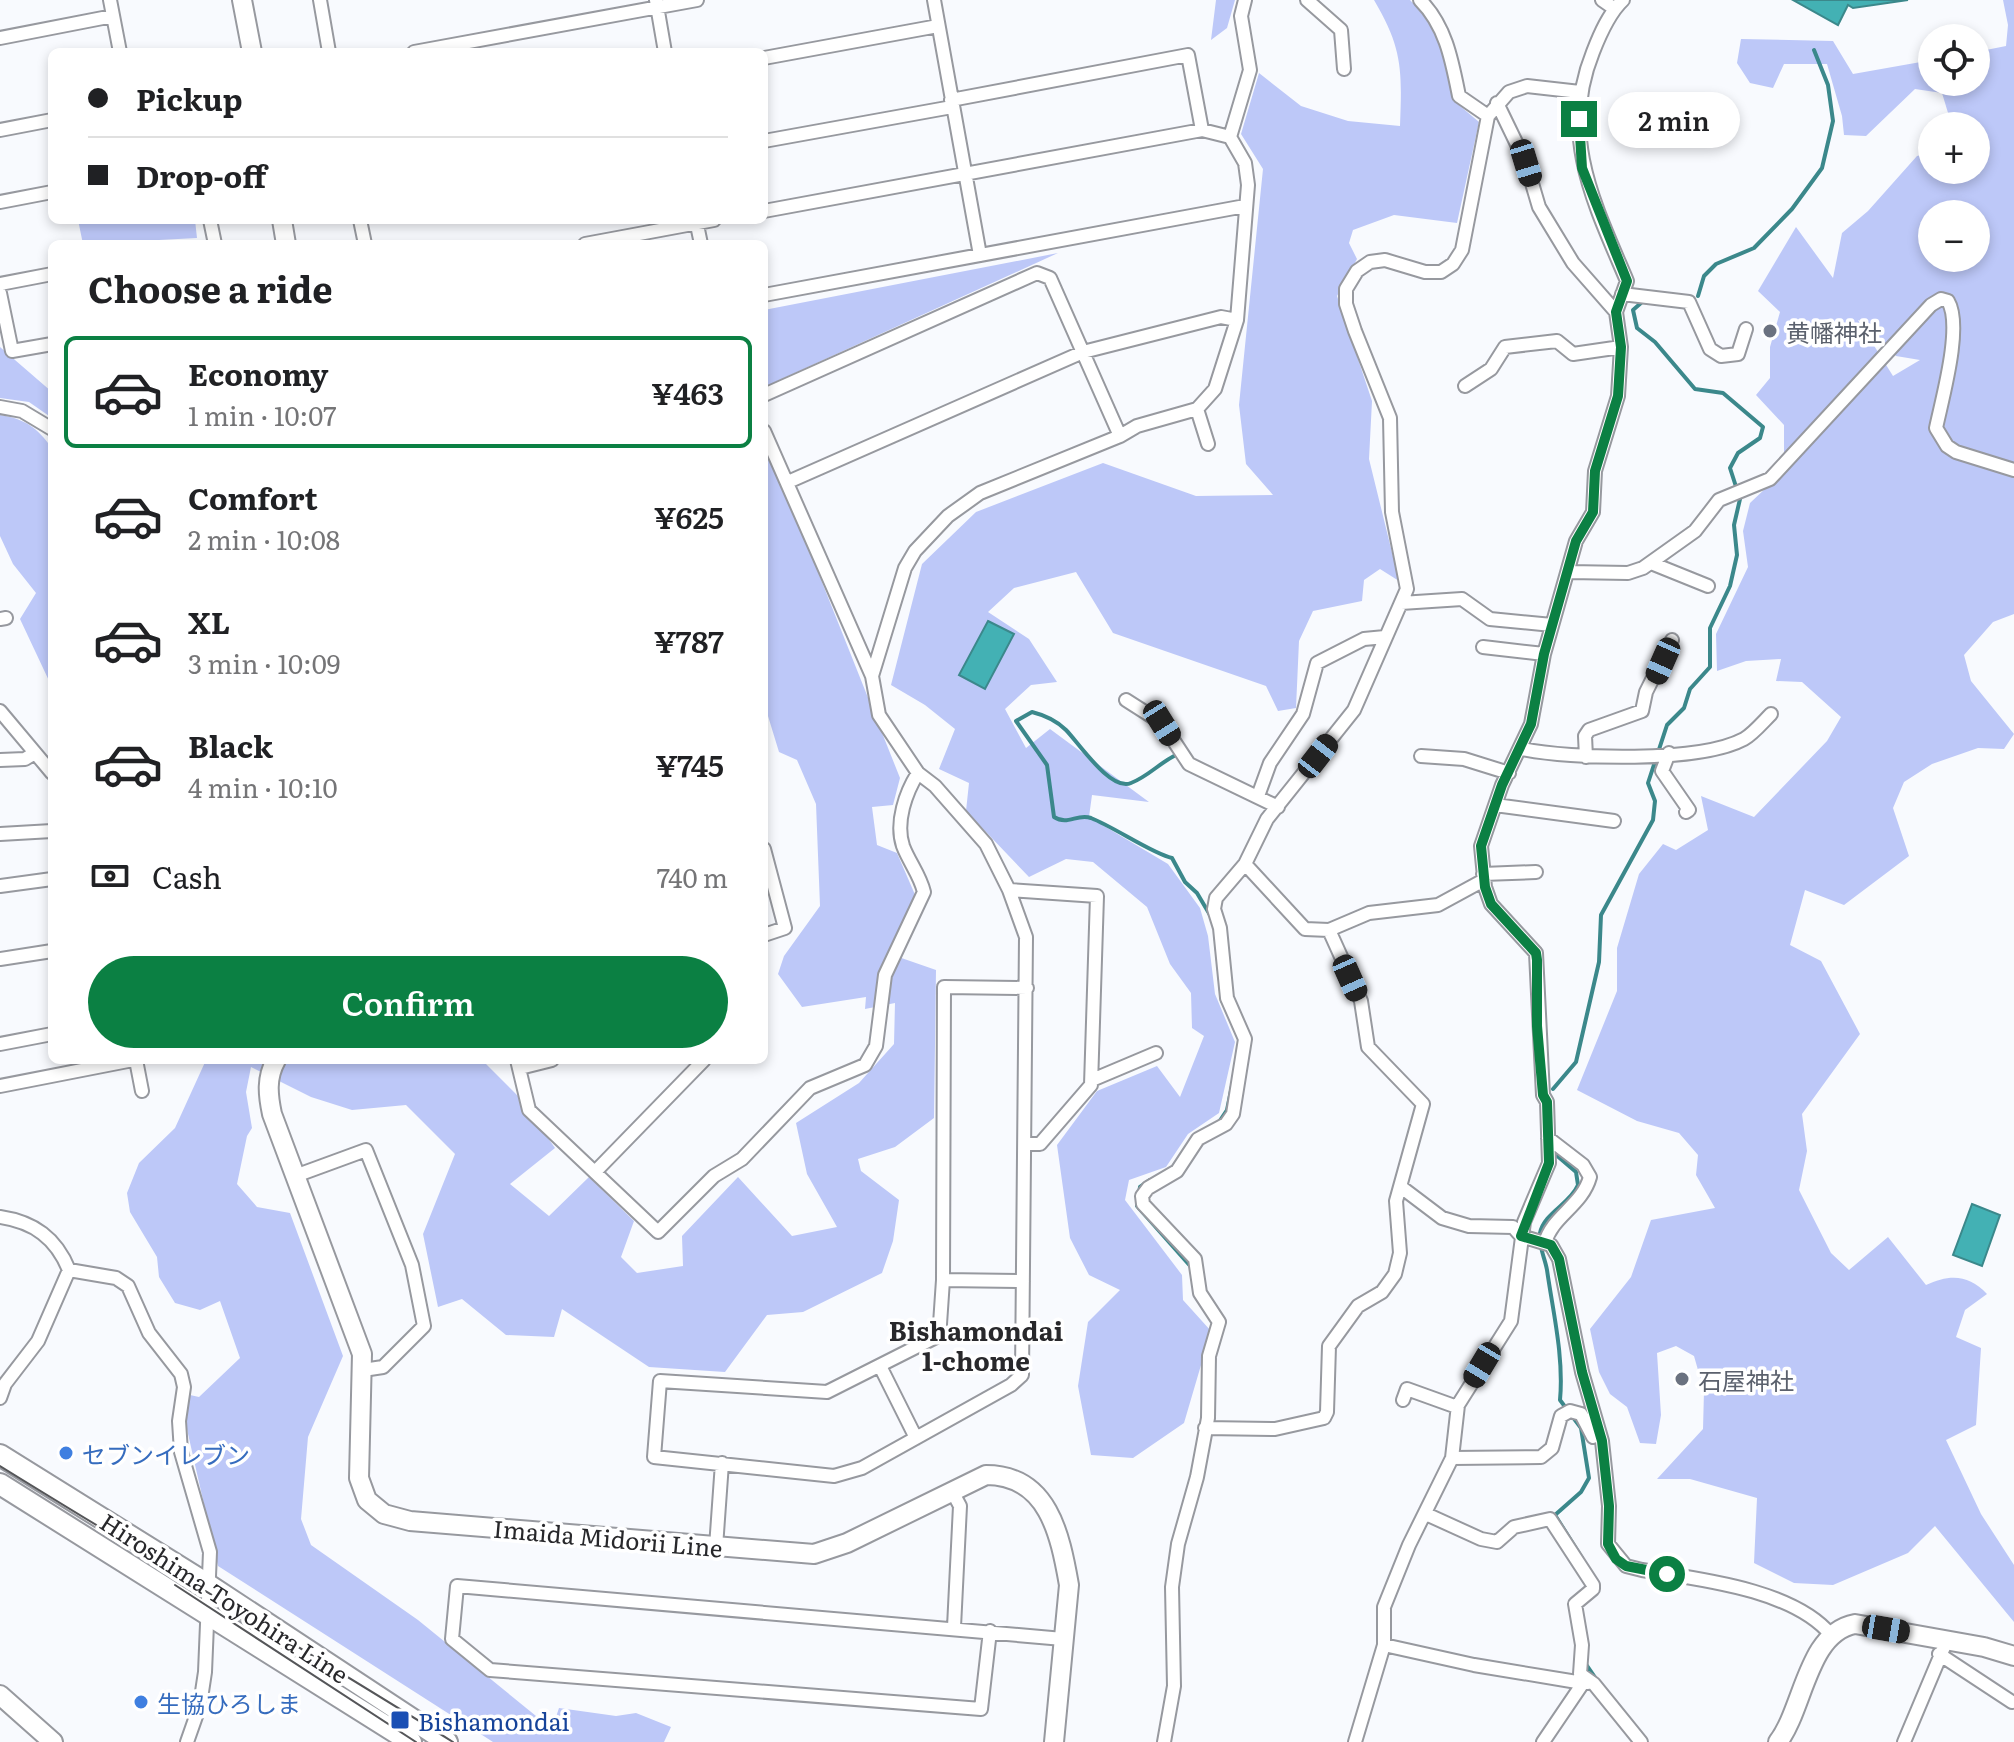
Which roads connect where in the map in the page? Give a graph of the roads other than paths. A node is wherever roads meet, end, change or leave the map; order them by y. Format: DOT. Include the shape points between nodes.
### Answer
graph roads {
  1 [pos="110,0"];
  2 [pos="242,0"];
  3 [pos="320,0"];
  4 [pos="697,0"];
  5 [pos="934,0"];
  6 [pos="1245,0"];
  7 [pos="1307,0"];
  8 [pos="1420,0"];
  9 [pos="1602,0"];
  10 [pos="656,4"];
  11 [pos="1619,5"];
  12 [pos="113,16"];
  13 [pos="938,26"];
  14 [pos="0,38"];
  15 [pos="119,48"];
  16 [pos="251,48"];
  17 [pos="328,48"];
  18 [pos="434,48"];
  19 [pos="664,48"];
  20 [pos="768,57"];
  21 [pos="1344,69"];
  22 [pos="1580,92"];
  23 [pos="1497,103"];
  24 [pos="951,104"];
  25 [pos="1488,116"];
  26 [pos="48,121"];
  27 [pos="0,130"];
  28 [pos="1202,130"];
  29 [pos="1230,137"];
  30 [pos="768,140"];
  31 [pos="965,173"];
  32 [pos="48,193"];
  33 [pos="0,202"];
  34 [pos="1245,206"];
  35 [pos="768,210"];
  36 [pos="686,224"];
  37 [pos="605,240"];
  38 [pos="980,255"];
  39 [pos="48,275"];
  40 [pos="0,284"];
  41 [pos="0,293"];
  42 [pos="768,294"];
  43 [pos="1622,294"];
  44 [pos="1616,312"];
  45 [pos="1237,320"];
  46 [pos="1746,329"];
  47 [pos="48,345"];
  48 [pos="1621,347"];
  49 [pos="1083,352"];
  50 [pos="1465,386"];
  51 [pos="768,393"];
  52 [pos="0,407"];
  53 [pos="1197,409"];
  54 [pos="48,427"];
  55 [pos="1120,436"];
  56 [pos="768,440"];
  57 [pos="1208,444"];
  58 [pos="2014,470"];
  59 [pos="788,482"];
  60 [pos="1651,563"];
  61 [pos="1569,572"];
  62 [pos="1708,586"];
  63 [pos="1401,603"];
  64 [pos="1552,625"];
  65 [pos="1385,637"];
  66 [pos="1672,640"];
  67 [pos="1483,647"];
  68 [pos="1544,654"];
  69 [pos="872,676"];
  70 [pos="1126,700"];
  71 [pos="0,711"];
  72 [pos="1771,714"];
  73 [pos="1522,749"];
  74 [pos="35,753"];
  75 [pos="1669,753"];
  76 [pos="1421,756"];
  77 [pos="1586,757"];
  78 [pos="0,760"];
  79 [pos="48,768"];
  80 [pos="918,773"];
  81 [pos="1509,773"];
  82 [pos="1258,796"];
  83 [pos="1495,805"];
  84 [pos="1278,807"];
  85 [pos="1686,812"];
  86 [pos="1614,821"];
  87 [pos="48,831"];
  88 [pos="0,834"];
  89 [pos="1245,864"];
  90 [pos="768,868"];
  91 [pos="1536,872"];
  92 [pos="1483,877"];
  93 [pos="48,880"];
  94 [pos="0,886"];
  95 [pos="1009,890"];
  96 [pos="1329,930"];
  97 [pos="768,934"];
  98 [pos="48,952"];
  99 [pos="0,959"];
  100 [pos="1027,988"];
  101 [pos="48,1035"];
  102 [pos="0,1044"];
  103 [pos="1156,1053"];
  104 [pos="113,1064"];
  105 [pos="135,1064"];
  106 [pos="274,1064"];
  107 [pos="519,1064"];
  108 [pos="700,1064"];
  109 [pos="1092,1080"];
  110 [pos="0,1086"];
  111 [pos="142,1091"];
  112 [pos="1548,1138"];
  113 [pos="1026,1144"];
  114 [pos="595,1172"];
  115 [pos="295,1176"];
  116 [pos="1401,1187"];
  117 [pos="0,1217"];
  118 [pos="1521,1236"];
  119 [pos="1545,1243"];
  120 [pos="69,1270"];
  121 [pos="943,1280"];
  122 [pos="1023,1281"];
  123 [pos="880,1366"];
  124 [pos="363,1370"];
  125 [pos="0,1398"];
  126 [pos="1403,1400"];
  127 [pos="1457,1407"];
  128 [pos="1205,1428"];
  129 [pos="916,1438"];
  130 [pos="0,1455"];
  131 [pos="1452,1458"];
  132 [pos="722,1463"];
  133 [pos="1606,1473"];
  134 [pos="0,1484"];
  135 [pos="952,1491"];
  136 [pos="1426,1514"];
  137 [pos="716,1547"];
  138 [pos="207,1584"];
  139 [pos="208,1613"];
  140 [pos="954,1627"];
  141 [pos="990,1631"];
  142 [pos="1831,1635"];
  143 [pos="1063,1639"];
  144 [pos="1384,1645"];
  145 [pos="1943,1647"];
  146 [pos="2014,1656"];
  147 [pos="1589,1684"];
  148 [pos="0,1695"];
  149 [pos="2012,1702"];
  150 [pos="53,1742"];
  151 [pos="187,1742"];
  152 [pos="411,1742"];
  153 [pos="447,1742"];
  154 [pos="1054,1742"];
  155 [pos="1164,1742"];
  156 [pos="1355,1742"];
  157 [pos="1543,1742"];
  158 [pos="1641,1742"];
  159 [pos="1778,1742"];
  160 [pos="1904,1742"];
  1 -- 12 [label="street"];
  2 -- 16 [label="main road"];
  3 -- 17 [label="street"];
  4 -- 10 [label="street"];
  5 -- 13 [label="street"];
  6 -- 29 [label="street" via="1241,16 1250,70"];
  7 -- 21 [label="street" via="1341,30"];
  8 -- 25 [label="street" via="1435,16 1452,58 1459,96"];
  9 -- 11 [label="street"];
  10 -- 18 [label="street"];
  10 -- 19 [label="street"];
  11 -- 22 [label="street" via="1599,36"];
  12 -- 14 [label="street"];
  12 -- 15 [label="street"];
  13 -- 20 [label="street"];
  13 -- 24 [label="street"];
  22 -- 23 [label="street" via="1527,86"];
  22 -- 43 [label="street" via="1582,168 1627,281"];
  23 -- 25 [label="street"];
  23 -- 44 [label="street" via="1526,163 1539,207 1573,263"];
  24 -- 28 [label="street" via="1188,55"];
  24 -- 30 [label="street"];
  24 -- 31 [label="street"];
  25 -- 63 [label="street" via="1462,250 1453,264 1441,272 1425,272 1385,260 1370,262 1346,289 1355,331 1390,418 1392,512 1407,589"];
  26 -- 27 [label="street"];
  28 -- 29 [label="street"];
  28 -- 31 [label="street"];
  29 -- 34 [label="street" via="1248,172"];
  31 -- 35 [label="street"];
  31 -- 38 [label="street"];
  32 -- 33 [label="street"];
  34 -- 38 [label="street"];
  34 -- 45 [label="street"];
  36 -- 37 [label="street"];
  38 -- 42 [label="street"];
  39 -- 40 [label="street"];
  41 -- 47 [label="street" via="12,351"];
  43 -- 44 [label="street"];
  43 -- 46 [label="street" via="1689,302 1710,349 1721,356 1738,354"];
  44 -- 48 [label="street"];
  45 -- 49 [label="street" via="1221,317"];
  45 -- 53 [label="street" via="1215,389"];
  48 -- 50 [label="street" via="1573,354 1557,341 1505,347 1491,369"];
  48 -- 61 [label="street" via="1618,396 1595,471 1593,512 1576,541"];
  49 -- 51 [label="street" via="1050,278 1037,273"];
  49 -- 55 [label="street"];
  49 -- 59 [label="street"];
  52 -- 54 [label="street" via="22,411"];
  53 -- 55 [label="street"];
  53 -- 57 [label="street"];
  55 -- 69 [label="street" via="980,493 948,516 905,568"];
  56 -- 59 [label="street"];
  58 -- 60 [label="street" via="1956,452 1936,428 1954,311 1941,299 1770,479 1719,500 1695,531"];
  59 -- 69 [label="street"];
  60 -- 61 [label="street" via="1628,573"];
  60 -- 62 [label="street"];
  61 -- 64 [label="street"];
  63 -- 64 [label="street" via="1462,599 1490,619"];
  63 -- 65 [label="street"];
  64 -- 68 [label="street"];
  65 -- 82 [label="street" via="1366,638 1317,663 1303,714 1270,763"];
  65 -- 84 [label="street" via="1354,710"];
  66 -- 77 [label="street" via="1642,711 1589,730"];
  67 -- 68 [label="street"];
  68 -- 73 [label="street"];
  69 -- 80 [label="street" via="879,715"];
  70 -- 82 [label="street" via="1162,723 1189,764"];
  71 -- 74 [label="street"];
  72 -- 75 [label="street" via="1746,739 1716,749"];
  73 -- 77 [label="street"];
  73 -- 81 [label="street"];
  74 -- 78 [label="street"];
  74 -- 79 [label="street"];
  75 -- 77 [label="street"];
  75 -- 85 [label="street" via="1662,771 1683,795"];
  76 -- 81 [label="street" via="1464,759"];
  80 -- 95 [label="street" via="986,844"];
  80 -- 114 [label="street" via="906,792 901,830 924,892 885,975 876,1046 865,1065 810,1088 742,1159 714,1176 658,1232"];
  81 -- 83 [label="street"];
  82 -- 84 [label="street"];
  83 -- 86 [label="street"];
  83 -- 92 [label="street" via="1481,846"];
  84 -- 89 [label="street"];
  87 -- 88 [label="street"];
  89 -- 96 [label="street" via="1305,929"];
  89 -- 128 [label="street" via="1220,889 1214,909 1227,998 1245,1039 1233,1114 1226,1124 1198,1139 1177,1171 1142,1196 1143,1204 1195,1259 1200,1293 1219,1322 1209,1356"];
  90 -- 97 [label="street" via="785,928"];
  91 -- 92 [label="street"];
  92 -- 96 [label="street" via="1438,905 1369,913"];
  92 -- 112 [label="street" via="1491,904 1536,953"];
  93 -- 94 [label="street"];
  95 -- 100 [label="street" via="1026,937"];
  95 -- 109 [label="street" via="1097,896"];
  96 -- 116 [label="street" via="1361,1001 1368,1047 1423,1104"];
  98 -- 99 [label="street"];
  100 -- 113 [label="street"];
  100 -- 121 [label="street" via="944,987"];
  101 -- 102 [label="street"];
  103 -- 109 [label="street"];
  104 -- 110 [label="street"];
  105 -- 111 [label="street"];
  106 -- 115 [label="main road, Imaida Midorii Line" via="267,1094"];
  107 -- 114 [label="street" via="529,1110"];
  108 -- 114 [label="street"];
  109 -- 113 [label="street" via="1040,1144"];
  112 -- 118 [label="street" via="1545,1180"];
  112 -- 119 [label="street" via="1583,1165 1590,1177 1575,1207 1548,1232"];
  113 -- 122 [label="street"];
  115 -- 124 [label="main road, Imaida Midorii Line" via="348,1309"];
  115 -- 124 [label="street" via="366,1150 412,1265 424,1326 383,1367"];
  116 -- 118 [label="street" via="1442,1218 1469,1226 1513,1227"];
  116 -- 128 [label="street" via="1396,1201 1400,1253 1395,1274 1382,1292 1358,1306 1329,1346 1324,1418 1275,1429"];
  117 -- 120 [label="street" via="40,1228"];
  118 -- 119 [label="street"];
  118 -- 127 [label="street" via="1511,1321"];
  119 -- 133 [label="street" via="1559,1259"];
  120 -- 125 [label="street" via="38,1341"];
  120 -- 138 [label="street" via="116,1278 128,1286 149,1333 181,1374 181,1452 210,1552"];
  121 -- 122 [label="street"];
  121 -- 123 [label="street" via="936,1337"];
  122 -- 129 [label="street" via="1022,1375"];
  123 -- 129 [label="street"];
  123 -- 132 [label="street" via="827,1392 660,1381 654,1457"];
  124 -- 137 [label="main road, Imaida Midorii Line" via="359,1478 367,1500 384,1514 410,1521"];
  126 -- 127 [label="street" via="1407,1389"];
  127 -- 131 [label="street"];
  128 -- 155 [label="street" via="1172,1587 1174,1686"];
  129 -- 132 [label="street" via="862,1468 834,1476"];
  130 -- 138 [label="main road, Hiroshima Toyohira Line"];
  131 -- 133 [label="street" via="1541,1457 1552,1448 1561,1416 1570,1411 1581,1414 1590,1426"];
  131 -- 136 [label="street"];
  132 -- 137 [label="street"];
  133 -- 142 [label="street" via="1608,1544 1616,1559 1626,1566 1767,1595 1823,1625"];
  134 -- 139 [label="main road, Hiroshima Toyohira Line"];
  135 -- 137 [label="main road, Imaida Midorii Line" via="814,1554"];
  135 -- 140 [label="street" via="960,1506"];
  135 -- 143 [label="main road, Imaida Midorii Line" via="986,1475 1005,1475 1039,1495 1069,1585"];
  136 -- 144 [label="street" via="1384,1607"];
  136 -- 147 [label="street" via="1497,1542 1514,1527 1550,1519 1593,1585 1575,1604 1582,1645 1580,1674"];
  138 -- 139 [label="street"];
  138 -- 153 [label="main road, Hiroshima Toyohira Line"];
  139 -- 151 [label="street" via="201,1694"];
  139 -- 152 [label="main road, Hiroshima Toyohira Line"];
  140 -- 141 [label="street"];
  140 -- 141 [label="street" via="457,1586 452,1639 490,1670 981,1709"];
  141 -- 143 [label="street"];
  142 -- 145 [label="main road" via="1841,1626 1855,1624"];
  142 -- 159 [label="main road"];
  143 -- 154 [label="main road, Imaida Midorii Line"];
  144 -- 147 [label="street"];
  144 -- 156 [label="street"];
  145 -- 146 [label="main road"];
  145 -- 149 [label="street"];
  145 -- 160 [label="street"];
  147 -- 157 [label="street"];
  147 -- 158 [label="street"];
  148 -- 150 [label="main road"];
}
